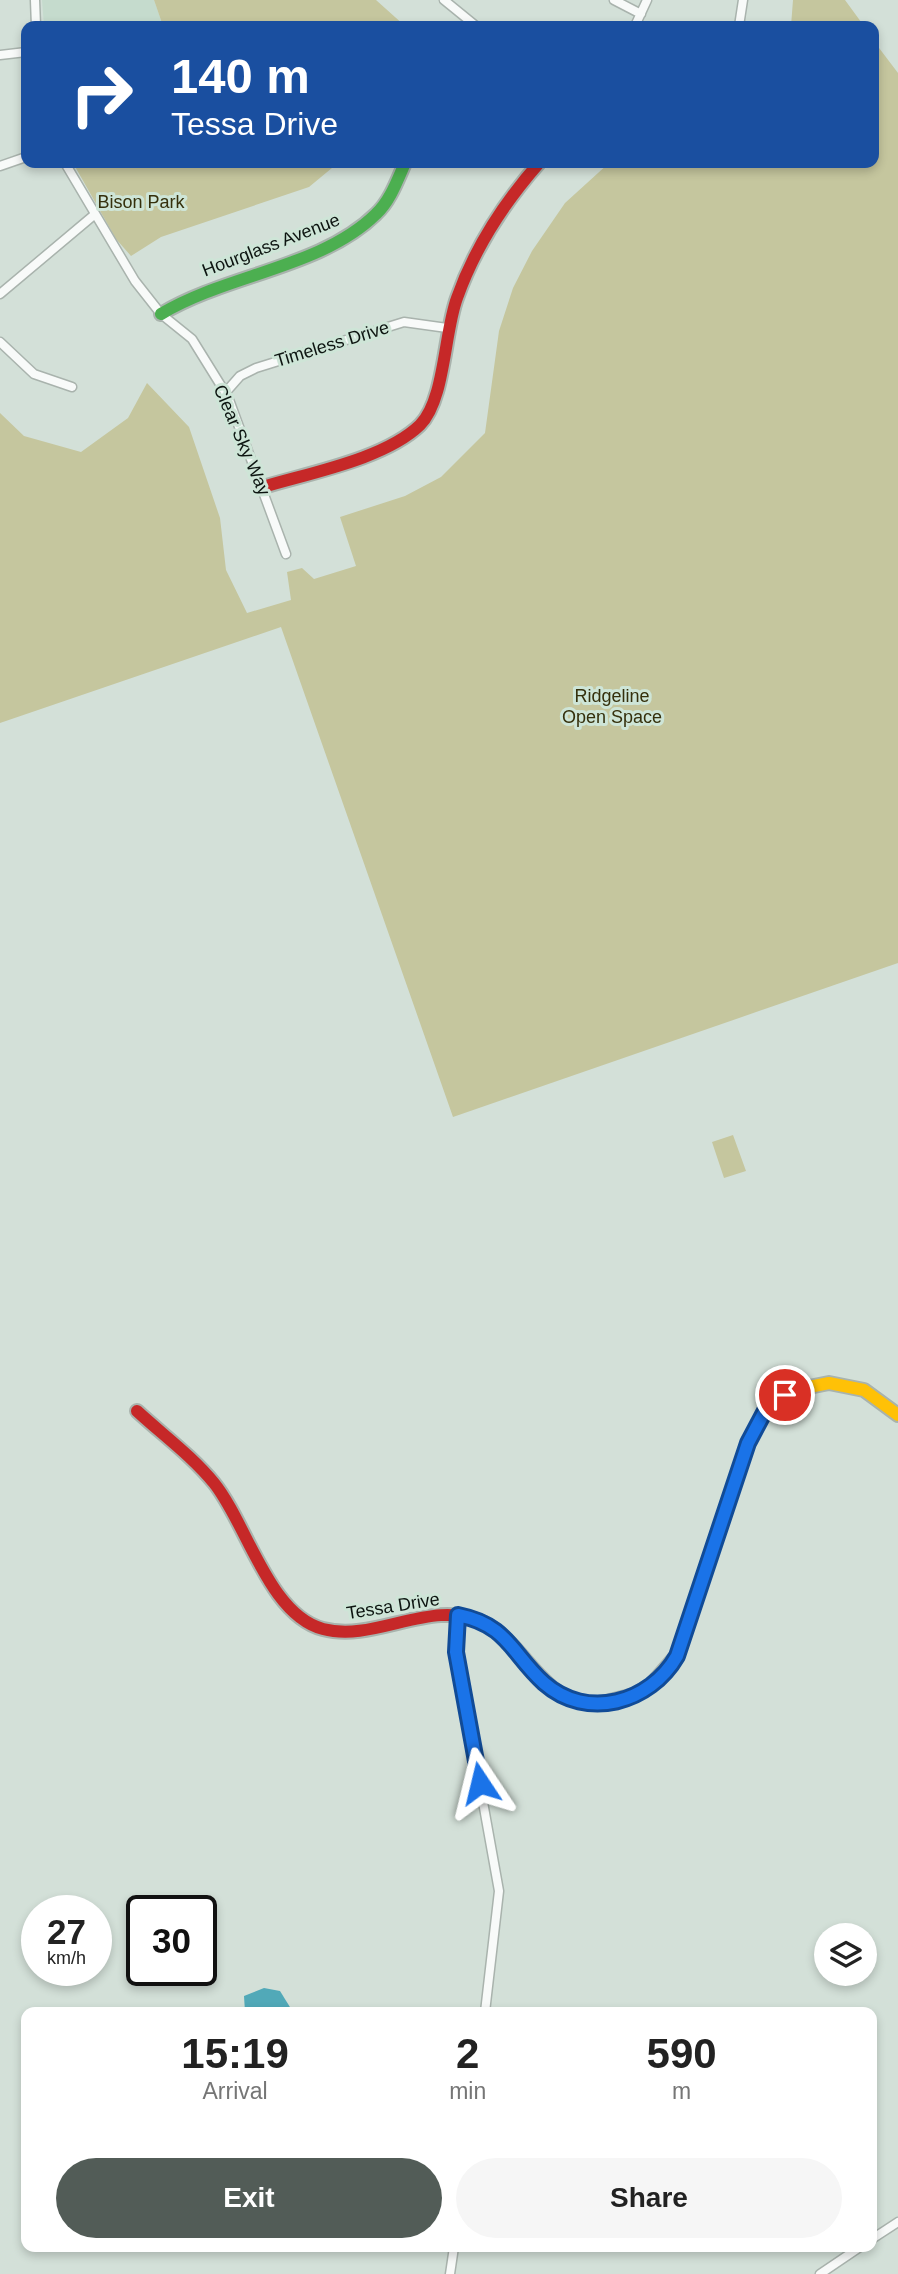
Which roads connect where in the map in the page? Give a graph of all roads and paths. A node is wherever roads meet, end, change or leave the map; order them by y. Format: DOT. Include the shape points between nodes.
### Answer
graph roads {
  1 [pos="34,0"];
  2 [pos="444,0"];
  3 [pos="614,0"];
  4 [pos="647,0"];
  5 [pos="743,0"];
  6 [pos="640,14"];
  7 [pos="36,21"];
  8 [pos="470,21"];
  9 [pos="637,21"];
  10 [pos="740,21"];
  11 [pos="21,53"];
  12 [pos="0,55"];
  13 [pos="21,159"];
  14 [pos="0,166"];
  15 [pos="68,168"];
  16 [pos="402,168"];
  17 [pos="535,168"];
  18 [pos="94,215"];
  19 [pos="0,294"];
  20 [pos="161,314"];
  21 [pos="447,328"];
  22 [pos="0,342"];
  23 [pos="72,387"];
  24 [pos="225,393"];
  25 [pos="264,487"];
  26 [pos="286,554"];
  27 [pos="137,1411"];
  28 [pos="898,1415"];
  29 [pos="458,1615"];
  30 [pos="486,2007"];
  31 [pos="898,2222"];
  32 [pos="877,2236"];
  33 [pos="453,2252"];
  34 [pos="853,2252"];
  35 [pos="450,2274"];
  36 [pos="820,2274"];
  1 -- 7 [label="street"];
  2 -- 8 [label="street"];
  3 -- 6 [label="street"];
  4 -- 6 [label="street"];
  5 -- 10 [label="street"];
  6 -- 9 [label="street"];
  11 -- 12 [label="street"];
  13 -- 14 [label="street"];
  15 -- 18 [label="street, Clear Sky Way"];
  16 -- 20 [label="street, Hourglass Avenue" via="385,203 359,229 318,250 192,294"];
  17 -- 21 [label="street" via="488,226 464,274"];
  18 -- 19 [label="street"];
  18 -- 20 [label="street, Clear Sky Way"];
  20 -- 24 [label="street, Clear Sky Way" via="192,339"];
  21 -- 24 [label="street, Timeless Drive" via="414,322 384,327 256,368 240,376"];
  21 -- 25 [label="street" via="435,399 421,424 391,444"];
  22 -- 23 [label="street" via="34,374"];
  24 -- 25 [label="street, Clear Sky Way"];
  25 -- 26 [label="street, Clear Sky Way"];
  27 -- 29 [label="street, Tessa Drive" via="216,1486 280,1595 304,1620 355,1634 437,1615"];
  28 -- 29 [label="street, Tessa Drive" via="864,1390 829,1383 794,1390 766,1409 748,1443 677,1656 656,1682 635,1696 602,1703 566,1696 543,1682 501,1633"];
  29 -- 30 [label="street" via="456,1652 499,1891"];
  31 -- 32 [label="street"];
  33 -- 35 [label="street"];
  34 -- 36 [label="street"];
}
